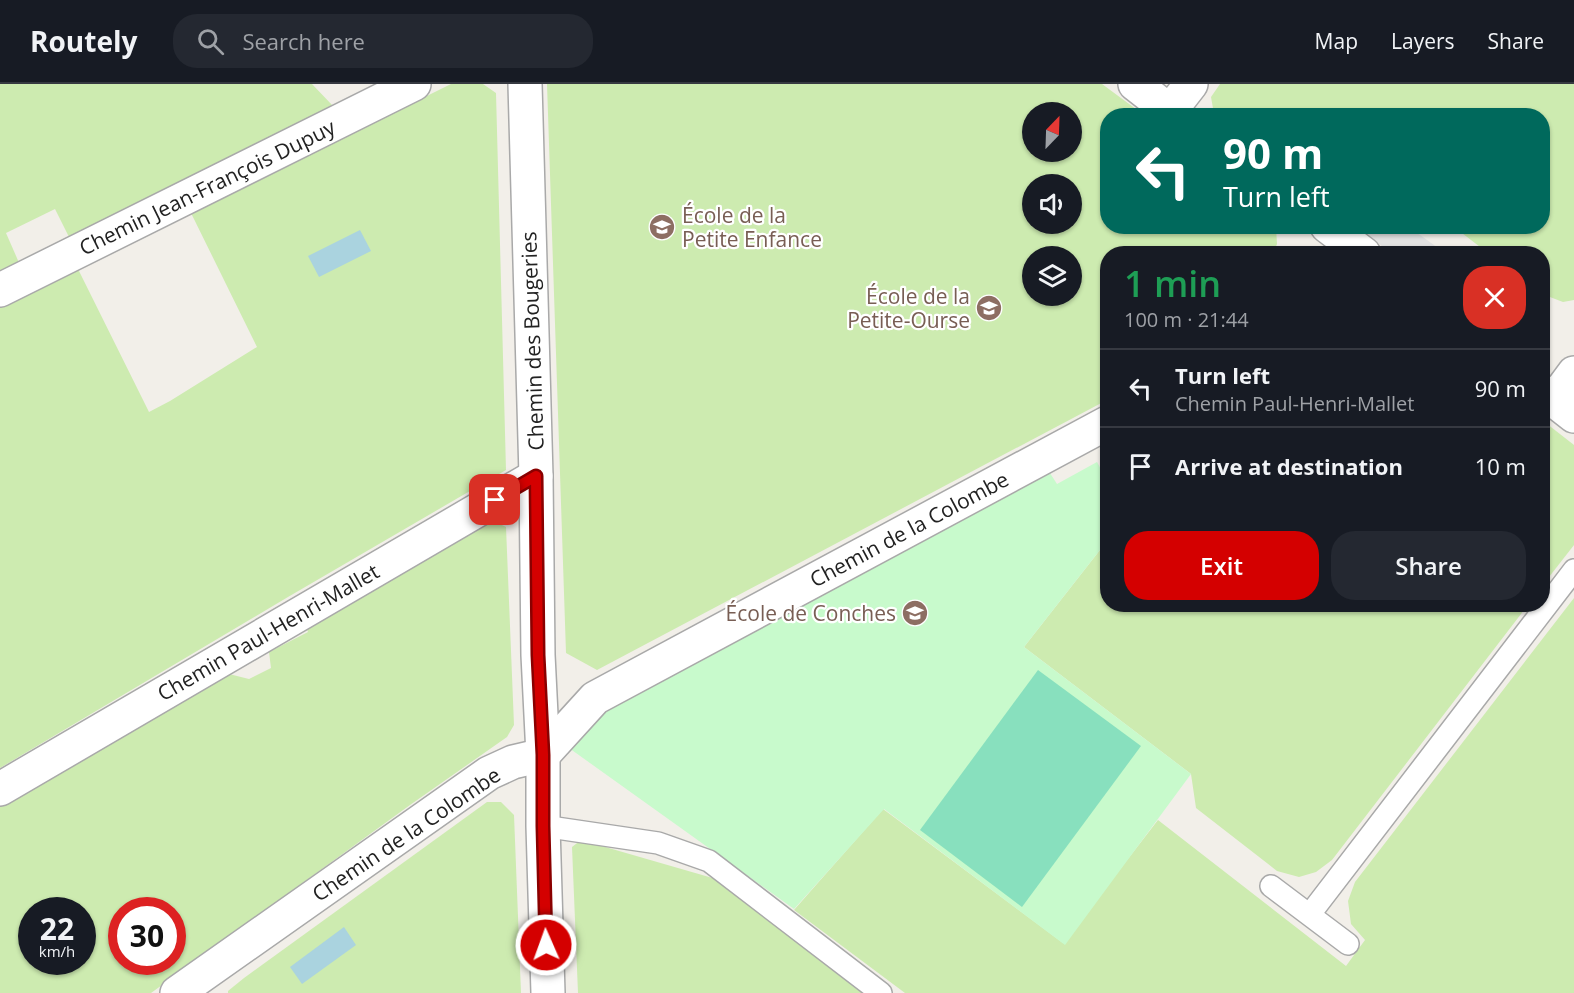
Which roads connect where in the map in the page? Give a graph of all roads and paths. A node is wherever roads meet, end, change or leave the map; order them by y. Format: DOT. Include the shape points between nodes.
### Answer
graph roads {
  1 [pos="414,84"];
  2 [pos="525,84"];
  3 [pos="1135,84"];
  4 [pos="1191,84"];
  5 [pos="1166,108"];
  6 [pos="1176,108"];
  7 [pos="1338,234"];
  8 [pos="1354,246"];
  9 [pos="0,290"];
  10 [pos="1574,373"];
  11 [pos="1557,402"];
  12 [pos="1099,427"];
  13 [pos="536,476"];
  14 [pos="1574,570"];
  15 [pos="1550,601"];
  16 [pos="1542,612"];
  17 [pos="543,755"];
  18 [pos="0,789"];
  19 [pos="543,826"];
  20 [pos="1271,886"];
  21 [pos="1310,914"];
  22 [pos="1348,944"];
  23 [pos="177,993"];
  24 [pos="548,993"];
  25 [pos="881,993"];
  1 -- 9 [label="street, Chemin Jean-François Dupuy"];
  2 -- 13 [label="street, Chemin des Bougeries"];
  3 -- 5 [label="street"];
  4 -- 6 [label="street"];
  7 -- 8 [label="street"];
  10 -- 11 [label="street"];
  12 -- 17 [label="street, Chemin de la Colombe" via="595,698"];
  13 -- 17 [label="street, Chemin des Bougeries"];
  13 -- 18 [label="street, Chemin Paul-Henri-Mallet"];
  14 -- 15 [label="lane"];
  16 -- 21 [label="lane"];
  17 -- 19 [label="street, Chemin des Bougeries"];
  17 -- 23 [label="street, Chemin de la Colombe" via="489,773"];
  19 -- 24 [label="street, Chemin des Bougeries"];
  19 -- 25 [label="lane" via="658,843 709,861"];
  20 -- 21 [label="lane"];
  21 -- 22 [label="lane"];
}
